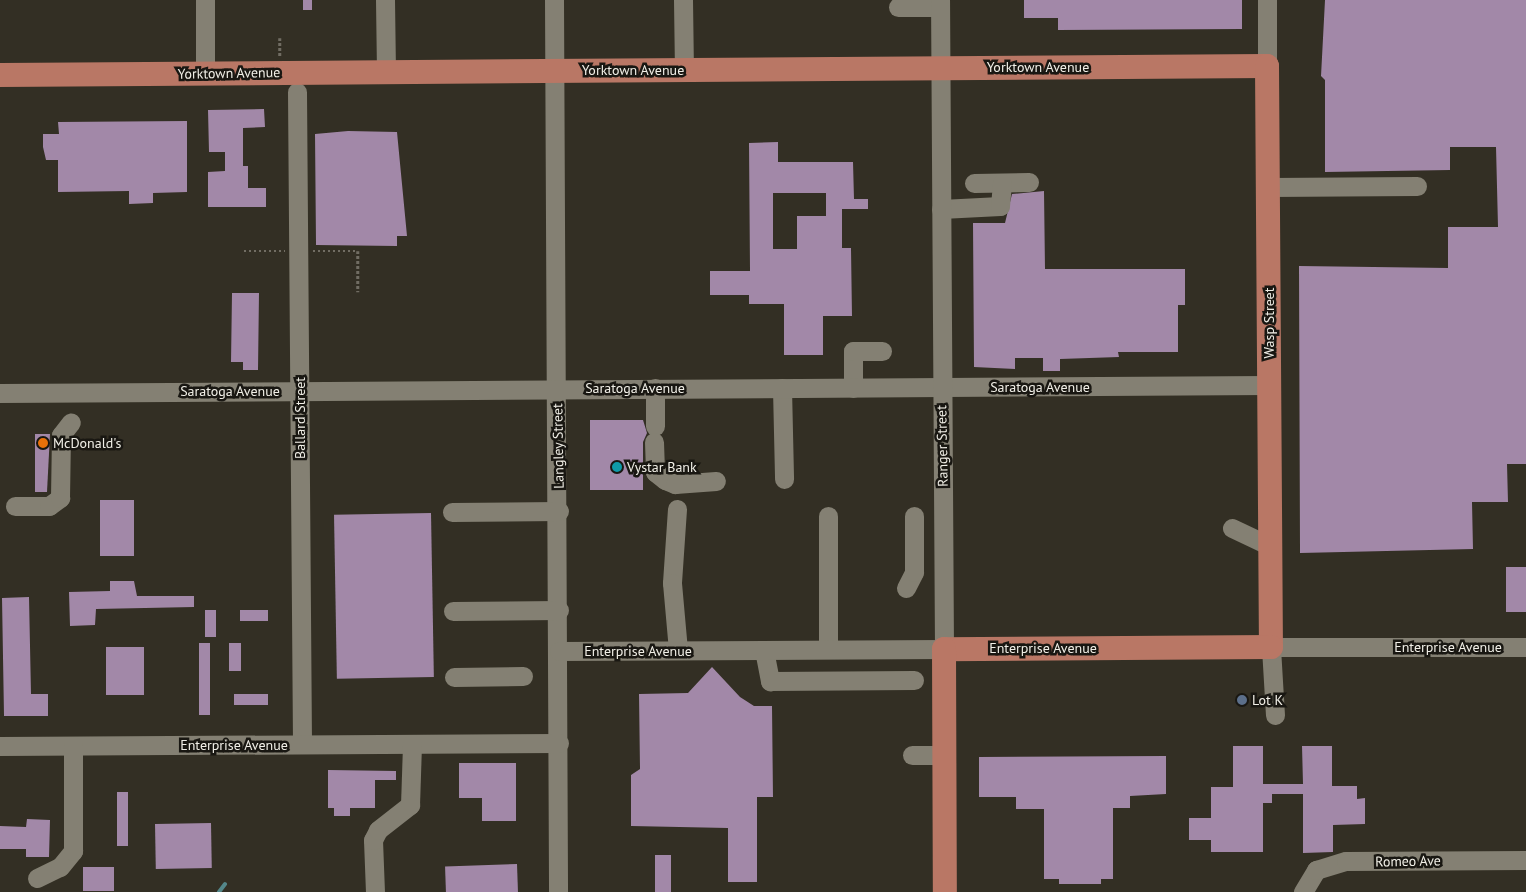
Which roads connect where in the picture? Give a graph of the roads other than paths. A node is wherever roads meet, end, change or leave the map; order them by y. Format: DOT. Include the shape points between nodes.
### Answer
graph roads {
  1 [pos="205,0"];
  2 [pos="385,0"];
  3 [pos="554,0"];
  4 [pos="683,0"];
  5 [pos="1267,0"];
  6 [pos="940,4"];
  7 [pos="898,7"];
  8 [pos="1267,66"];
  9 [pos="940,67"];
  10 [pos="554,70"];
  11 [pos="684,70"];
  12 [pos="386,71"];
  13 [pos="205,73"];
  14 [pos="0,75"];
  15 [pos="297,92"];
  16 [pos="1029,182"];
  17 [pos="974,183"];
  18 [pos="1002,183"];
  19 [pos="1417,186"];
  20 [pos="1268,187"];
  21 [pos="941,209"];
  22 [pos="882,350"];
  23 [pos="1269,385"];
  24 [pos="942,387"];
  25 [pos="655,388"];
  26 [pos="782,388"];
  27 [pos="853,388"];
  28 [pos="558,389"];
  29 [pos="300,391"];
  30 [pos="0,392"];
  31 [pos="71,422"];
  32 [pos="784,479"];
  33 [pos="716,481"];
  34 [pos="677,509"];
  35 [pos="10,510"];
  36 [pos="559,511"];
  37 [pos="452,512"];
  38 [pos="828,516"];
  39 [pos="914,516"];
  40 [pos="1232,528"];
  41 [pos="1270,546"];
  42 [pos="914,553"];
  43 [pos="943,555"];
  44 [pos="906,588"];
  45 [pos="559,610"];
  46 [pos="453,611"];
  47 [pos="1271,646"];
  48 [pos="1526,647"];
  49 [pos="944,648"];
  50 [pos="828,649"];
  51 [pos="882,649"];
  52 [pos="678,650"];
  53 [pos="764,650"];
  54 [pos="559,651"];
  55 [pos="523,676"];
  56 [pos="454,677"];
  57 [pos="884,680"];
  58 [pos="914,680"];
  59 [pos="1276,715"];
  60 [pos="559,743"];
  61 [pos="302,744"];
  62 [pos="412,744"];
  63 [pos="0,746"];
  64 [pos="73,746"];
  65 [pos="912,755"];
  66 [pos="945,755"];
  67 [pos="1526,860"];
  68 [pos="37,878"];
  69 [pos="375,892"];
  70 [pos="558,892"];
  71 [pos="945,892"];
  72 [pos="1303,892"];
  1 -- 13 [label="street"];
  2 -- 12 [label="street"];
  3 -- 10 [label="street, Langley Street"];
  4 -- 11 [label="street"];
  5 -- 8 [label="street, Wasp Street"];
  6 -- 7 [label="street"];
  6 -- 9 [label="street, Ranger Street"];
  8 -- 9 [label="main road, Yorktown Avenue"];
  8 -- 20 [label="main road, Wasp Street"];
  9 -- 11 [label="main road, Yorktown Avenue"];
  9 -- 21 [label="street, Ranger Street"];
  10 -- 11 [label="main road, Yorktown Avenue"];
  10 -- 12 [label="main road, Yorktown Avenue"];
  10 -- 28 [label="street, Langley Street"];
  12 -- 13 [label="main road, Yorktown Avenue"];
  13 -- 14 [label="main road, Yorktown Avenue"];
  15 -- 29 [label="street, Ballard Street"];
  16 -- 18 [label="street"];
  17 -- 18 [label="street"];
  18 -- 21 [label="street" via="1000,206"];
  19 -- 20 [label="street"];
  20 -- 23 [label="main road, Wasp Street"];
  21 -- 24 [label="street, Ranger Street"];
  22 -- 27 [label="street" via="854,351"];
  23 -- 24 [label="street, Saratoga Avenue"];
  23 -- 41 [label="main road, Wasp Street"];
  24 -- 27 [label="street, Saratoga Avenue"];
  24 -- 43 [label="street, Ranger Street"];
  25 -- 26 [label="street, Saratoga Avenue"];
  25 -- 28 [label="street, Saratoga Avenue"];
  25 -- 33 [label="street" via="655,472 675,484"];
  26 -- 27 [label="street, Saratoga Avenue"];
  26 -- 32 [label="street"];
  28 -- 29 [label="street, Saratoga Avenue"];
  28 -- 36 [label="street, Langley Street"];
  29 -- 30 [label="street, Saratoga Avenue"];
  29 -- 61 [label="street, Ballard Street"];
  31 -- 35 [label="street" via="61,434 60,498 49,506"];
  34 -- 52 [label="street" via="672,583"];
  36 -- 37 [label="street"];
  36 -- 45 [label="street, Langley Street"];
  38 -- 50 [label="street"];
  39 -- 42 [label="street"];
  40 -- 41 [label="street"];
  41 -- 47 [label="main road, Wasp Street"];
  42 -- 43 [label="street"];
  42 -- 44 [label="street" via="914,572"];
  43 -- 49 [label="street, Ranger Street"];
  45 -- 46 [label="street"];
  45 -- 54 [label="street, Langley Street"];
  47 -- 48 [label="street, Enterprise Avenue"];
  47 -- 49 [label="main road, Enterprise Avenue"];
  47 -- 59 [label="street"];
  49 -- 51 [label="street, Enterprise Avenue"];
  49 -- 66 [label="main road, Ranger Street"];
  50 -- 51 [label="street, Enterprise Avenue"];
  50 -- 53 [label="street, Enterprise Avenue"];
  51 -- 57 [label="street"];
  52 -- 53 [label="street, Enterprise Avenue"];
  52 -- 54 [label="street, Enterprise Avenue"];
  53 -- 57 [label="street" via="770,681"];
  54 -- 60 [label="street, Langley Street"];
  55 -- 56 [label="street"];
  57 -- 58 [label="street"];
  60 -- 62 [label="street, Enterprise Avenue"];
  60 -- 70 [label="street, Langley Street"];
  61 -- 62 [label="street, Enterprise Avenue"];
  61 -- 64 [label="street, Enterprise Avenue"];
  62 -- 69 [label="street" via="410,805 378,830 373,840"];
  63 -- 64 [label="street, Enterprise Avenue"];
  64 -- 68 [label="street" via="73,851 60,867"];
  65 -- 66 [label="street"];
  66 -- 71 [label="main road, Ranger Street"];
  67 -- 72 [label="street, Romeo Ave" via="1346,861 1316,870"];
}
